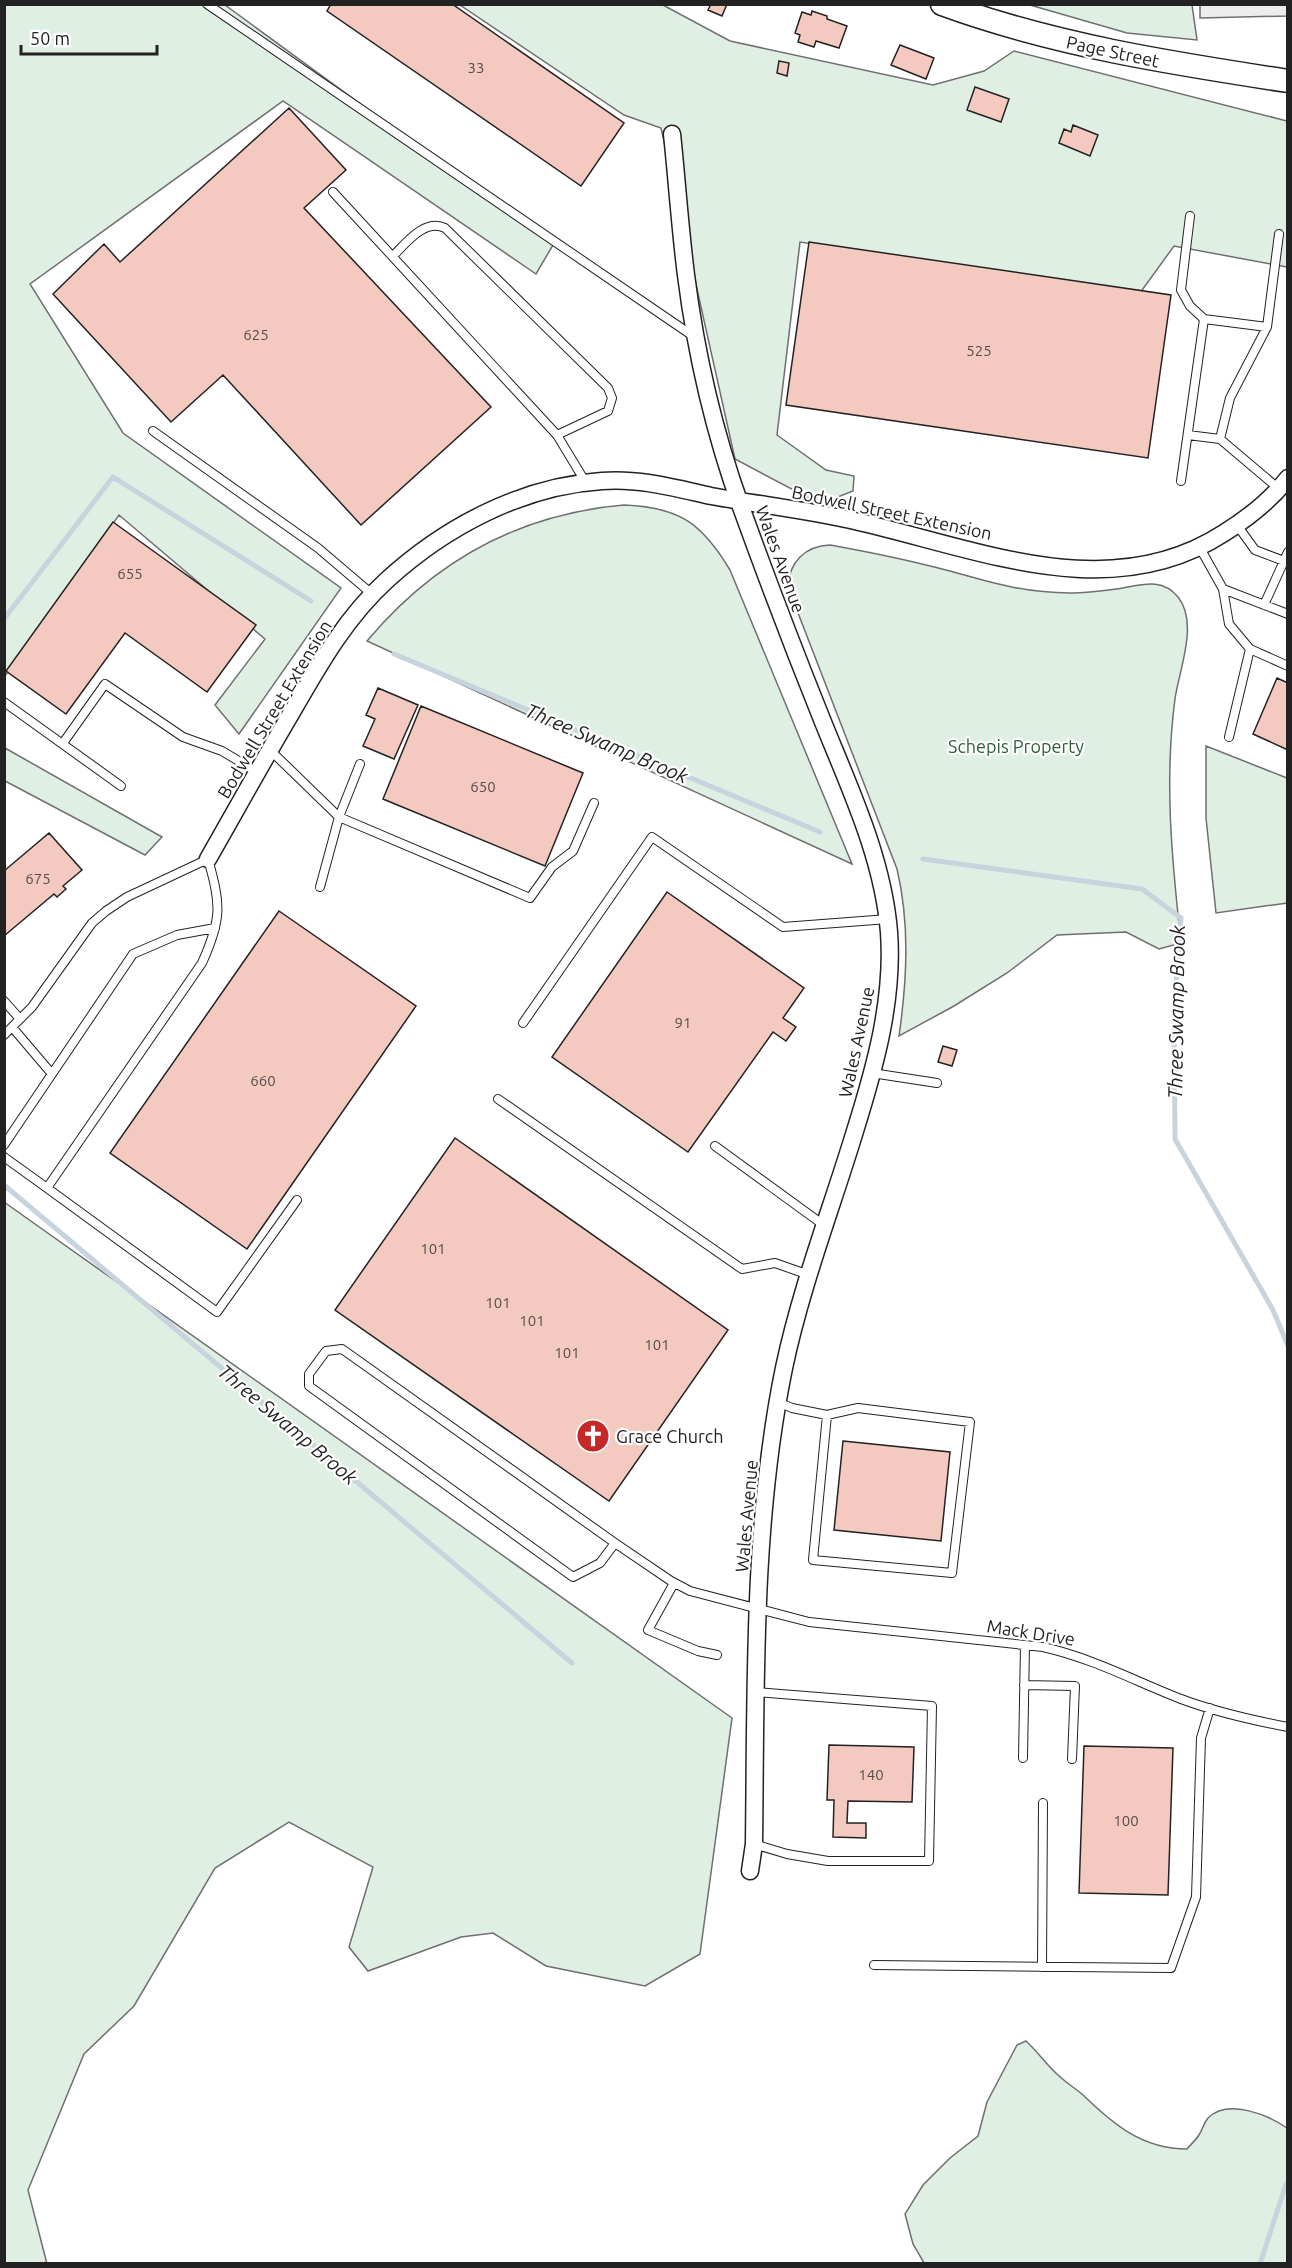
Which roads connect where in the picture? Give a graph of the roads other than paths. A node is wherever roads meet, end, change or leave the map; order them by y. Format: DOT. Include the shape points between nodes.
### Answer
graph roads {
  1 [pos="207,4"];
  2 [pos="942,4"];
  3 [pos="1287,81"];
  4 [pos="672,134"];
  5 [pos="333,192"];
  6 [pos="1190,216"];
  7 [pos="1279,234"];
  8 [pos="393,256"];
  9 [pos="1204,320"];
  10 [pos="1267,327"];
  11 [pos="696,338"];
  12 [pos="153,431"];
  13 [pos="557,435"];
  14 [pos="1188,435"];
  15 [pos="1220,439"];
  16 [pos="1181,481"];
  17 [pos="586,483"];
  18 [pos="1283,484"];
  19 [pos="739,501"];
  20 [pos="1237,525"];
  21 [pos="1200,548"];
  22 [pos="1287,552"];
  23 [pos="1284,561"];
  24 [pos="1223,589"];
  25 [pos="372,594"];
  26 [pos="1264,605"];
  27 [pos="1287,614"];
  28 [pos="1250,649"];
  29 [pos="1287,666"];
  30 [pos="4,702"];
  31 [pos="1229,737"];
  32 [pos="63,743"];
  33 [pos="270,750"];
  34 [pos="360,764"];
  35 [pos="257,772"];
  36 [pos="121,786"];
  37 [pos="594,803"];
  38 [pos="339,817"];
  39 [pos="208,859"];
  40 [pos="320,887"];
  41 [pos="888,919"];
  42 [pos="215,928"];
  43 [pos="4,1001"];
  44 [pos="20,1019"];
  45 [pos="523,1023"];
  46 [pos="12,1028"];
  47 [pos="4,1035"];
  48 [pos="872,1073"];
  49 [pos="52,1074"];
  50 [pos="937,1083"];
  51 [pos="498,1099"];
  52 [pos="4,1145"];
  53 [pos="715,1146"];
  54 [pos="4,1157"];
  55 [pos="47,1188"];
  56 [pos="297,1200"];
  57 [pos="825,1226"];
  58 [pos="809,1275"];
  59 [pos="778,1402"];
  60 [pos="827,1415"];
  61 [pos="615,1543"];
  62 [pos="674,1583"];
  63 [pos="759,1610"];
  64 [pos="1024,1645"];
  65 [pos="717,1655"];
  66 [pos="1024,1685"];
  67 [pos="756,1692"];
  68 [pos="1210,1708"];
  69 [pos="1287,1727"];
  70 [pos="1023,1758"];
  71 [pos="1072,1758"];
  72 [pos="1043,1803"];
  73 [pos="754,1844"];
  74 [pos="750,1871"];
  75 [pos="874,1965"];
  76 [pos="1042,1967"];
  1 -- 11 [label="lane"];
  2 -- 3 [label="main road, Page Street" via="1113,53"];
  4 -- 11 [label="street, Wales Avenue"];
  5 -- 8 [label="lane"];
  6 -- 9 [label="lane" via="1181,290"];
  7 -- 10 [label="lane"];
  8 -- 13 [label="lane"];
  8 -- 13 [label="lane" via="424,228 446,228 608,388 612,398 608,411"];
  9 -- 10 [label="lane"];
  9 -- 14 [label="lane"];
  10 -- 15 [label="lane" via="1230,398"];
  11 -- 19 [label="street, Wales Avenue" via="714,420"];
  12 -- 25 [label="lane" via="318,548"];
  13 -- 17 [label="lane"];
  14 -- 15 [label="lane"];
  14 -- 16 [label="lane"];
  15 -- 18 [label="lane"];
  17 -- 19 [label="street, Bodwell Street Extension" via="630,480"];
  17 -- 25 [label="street, Bodwell Street Extension" via="555,488 485,513 424,551"];
  18 -- 20 [label="street, Bodwell Street Extension"];
  19 -- 21 [label="street, Bodwell Street Extension" via="855,521 1072,570 1132,567"];
  19 -- 41 [label="street, Wales Avenue" via="873,852"];
  20 -- 21 [label="street, Bodwell Street Extension"];
  20 -- 23 [label="lane" via="1255,550"];
  21 -- 24 [label="lane"];
  22 -- 23 [label="lane"];
  23 -- 26 [label="lane"];
  24 -- 26 [label="lane"];
  24 -- 28 [label="lane" via="1229,624"];
  25 -- 33 [label="street, Bodwell Street Extension" via="321,661"];
  26 -- 27 [label="lane"];
  28 -- 29 [label="lane"];
  28 -- 31 [label="lane"];
  30 -- 32 [label="lane"];
  32 -- 35 [label="lane" via="105,684 183,737 222,752"];
  32 -- 36 [label="lane"];
  33 -- 35 [label="street, Bodwell Street Extension"];
  33 -- 38 [label="lane"];
  34 -- 38 [label="lane"];
  35 -- 39 [label="street, Bodwell Street Extension"];
  37 -- 38 [label="lane" via="573,851 552,867 530,898"];
  38 -- 40 [label="lane"];
  39 -- 42 [label="lane" via="219,915"];
  39 -- 44 [label="lane" via="106,911 92,923"];
  41 -- 45 [label="lane" via="783,927 652,837"];
  41 -- 48 [label="street, Wales Avenue" via="888,986"];
  42 -- 49 [label="lane" via="177,935 133,954"];
  42 -- 55 [label="lane" via="202,963"];
  43 -- 44 [label="lane"];
  44 -- 46 [label="lane"];
  46 -- 47 [label="lane"];
  46 -- 49 [label="lane"];
  48 -- 50 [label="lane"];
  48 -- 57 [label="street, Wales Avenue"];
  49 -- 52 [label="lane"];
  51 -- 58 [label="lane" via="742,1269 775,1263"];
  53 -- 57 [label="lane"];
  54 -- 55 [label="lane"];
  55 -- 56 [label="lane" via="217,1312"];
  57 -- 58 [label="street, Wales Avenue"];
  58 -- 59 [label="street, Wales Avenue"];
  59 -- 60 [label="lane"];
  59 -- 63 [label="street, Wales Avenue" via="766,1491"];
  60 -- 60 [label="lane" via="858,1408 970,1422 952,1573 813,1560"];
  61 -- 61 [label="lane, Mack Drive" via="342,1348 326,1351 309,1374 309,1386 573,1577 600,1563"];
  61 -- 62 [label="lane, Mack Drive"];
  62 -- 63 [label="lane, Mack Drive" via="708,1597"];
  62 -- 65 [label="lane" via="648,1630"];
  63 -- 64 [label="lane, Mack Drive" via="809,1622"];
  63 -- 67 [label="street, Wales Avenue"];
  64 -- 66 [label="lane"];
  64 -- 68 [label="lane, Mack Drive" via="1086,1658"];
  66 -- 70 [label="lane"];
  66 -- 71 [label="lane" via="1075,1686"];
  67 -- 73 [label="street, Wales Avenue"];
  67 -- 73 [label="lane" via="932,1706 929,1861 828,1861"];
  68 -- 69 [label="lane, Mack Drive"];
  68 -- 76 [label="lane" via="1201,1738 1196,1897 1171,1968"];
  72 -- 76 [label="lane"];
  73 -- 74 [label="street, Wales Avenue"];
  75 -- 76 [label="lane"];
}
